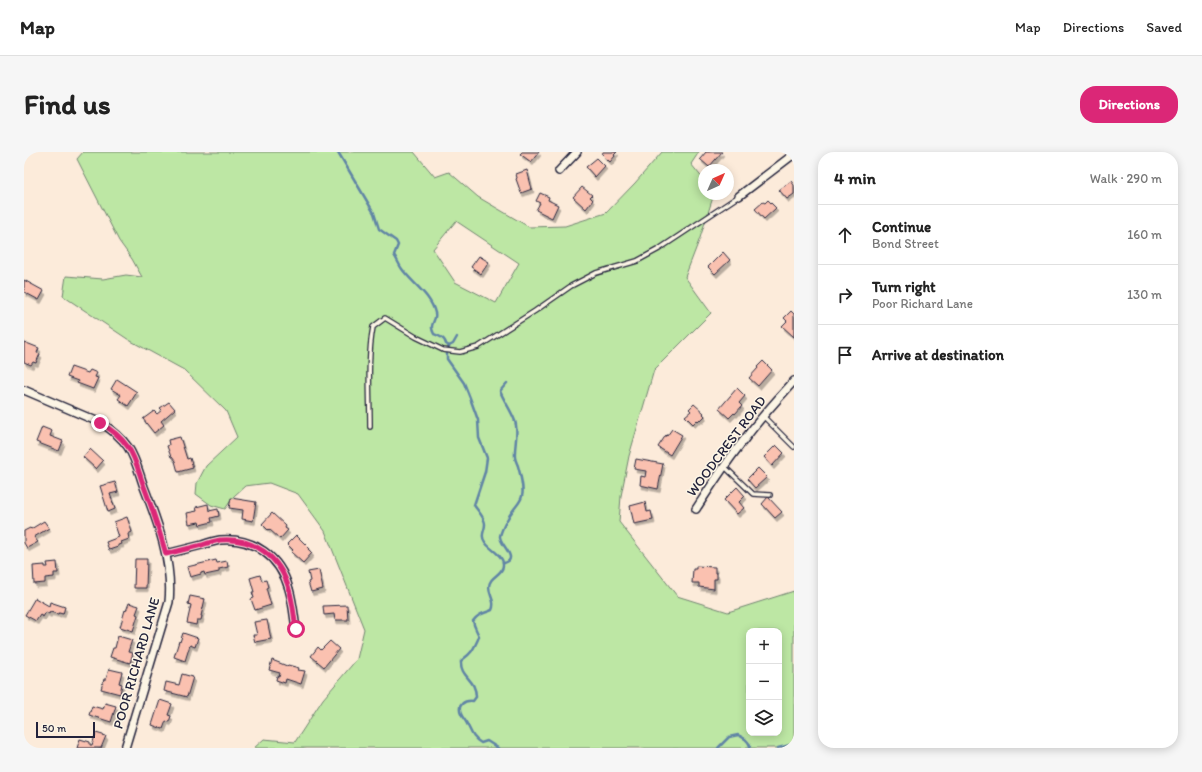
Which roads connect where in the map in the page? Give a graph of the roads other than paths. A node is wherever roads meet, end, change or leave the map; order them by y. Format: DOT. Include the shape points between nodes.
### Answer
graph roads {
  1 [pos="577,152"];
  2 [pos="794,154"];
  3 [pos="559,171"];
  4 [pos="739,196"];
  5 [pos="794,381"];
  6 [pos="24,390"];
  7 [pos="763,416"];
  8 [pos="370,427"];
  9 [pos="794,447"];
  10 [pos="724,466"];
  11 [pos="770,495"];
  12 [pos="696,509"];
  13 [pos="166,554"];
  14 [pos="296,629"];
  15 [pos="125,748"];
  1 -- 3 [label="street"];
  2 -- 4 [label="street"];
  4 -- 8 [label="lane" via="659,249 636,261 596,273 560,292 535,311 478,346 460,352 443,350 424,342 385,318 373,327 371,337"];
  5 -- 7 [label="street, WOODCREST ROAD"];
  6 -- 13 [label="street, POOR RICHARD LANE" via="110,428 127,446 149,500"];
  7 -- 9 [label="lane"];
  7 -- 10 [label="street, WOODCREST ROAD"];
  10 -- 11 [label="lane" via="753,494"];
  10 -- 12 [label="street, WOODCREST ROAD"];
  13 -- 14 [label="street" via="219,540 239,541 260,548 269,554 284,576 289,589"];
  13 -- 15 [label="street, POOR RICHARD LANE" via="170,580 169,602"];
}
